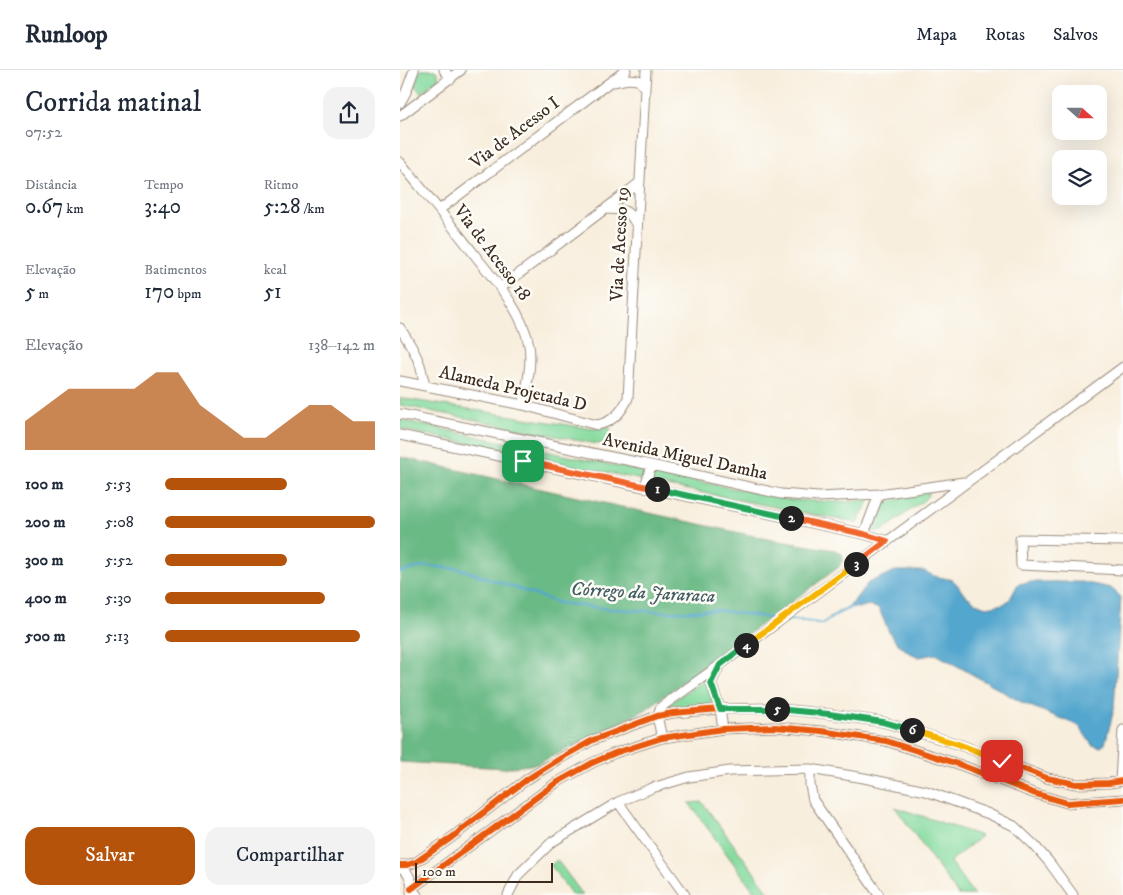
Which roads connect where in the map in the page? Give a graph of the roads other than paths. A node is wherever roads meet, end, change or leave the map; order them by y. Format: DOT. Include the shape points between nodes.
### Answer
graph roads {
  1 [pos="414,70"];
  2 [pos="444,70"];
  3 [pos="461,70"];
  4 [pos="626,70"];
  5 [pos="646,70"];
  6 [pos="451,78"];
  7 [pos="610,83"];
  8 [pos="644,87"];
  9 [pos="400,103"];
  10 [pos="400,116"];
  11 [pos="400,162"];
  12 [pos="639,182"];
  13 [pos="605,209"];
  14 [pos="439,210"];
  15 [pos="637,226"];
  16 [pos="500,288"];
  17 [pos="400,328"];
  18 [pos="1123,366"];
  19 [pos="400,380"];
  20 [pos="424,385"];
  21 [pos="523,405"];
  22 [pos="400,414"];
  23 [pos="617,416"];
  24 [pos="400,435"];
  25 [pos="651,465"];
  26 [pos="967,482"];
  27 [pos="645,487"];
  28 [pos="879,494"];
  29 [pos="864,534"];
  30 [pos="887,541"];
  31 [pos="1123,541"];
  32 [pos="1123,570"];
  33 [pos="720,665"];
  34 [pos="720,709"];
  35 [pos="657,716"];
  36 [pos="722,729"];
  37 [pos="1123,730"];
  38 [pos="662,738"];
  39 [pos="810,769"];
  40 [pos="1122,781"];
  41 [pos="1109,783"];
  42 [pos="1123,799"];
  43 [pos="1110,800"];
  44 [pos="618,802"];
  45 [pos="400,866"];
  46 [pos="412,893"];
  47 [pos="508,895"];
  48 [pos="684,895"];
  49 [pos="879,895"];
  50 [pos="1073,895"];
  1 -- 9 [label="street"];
  2 -- 6 [label="street"];
  3 -- 6 [label="street"];
  4 -- 7 [label="street, Via de Acesso I"];
  5 -- 8 [label="street, Via de Acesso 19"];
  6 -- 10 [label="street"];
  7 -- 8 [label="street, Via de Acesso I" via="633,79"];
  7 -- 14 [label="street, Via de Acesso I"];
  8 -- 12 [label="street, Via de Acesso 19"];
  11 -- 14 [label="street, Via de Acesso 18"];
  12 -- 13 [label="street"];
  12 -- 15 [label="street, Via de Acesso 19"];
  13 -- 15 [label="street" via="623,210 631,215"];
  13 -- 16 [label="street"];
  14 -- 16 [label="street, Via de Acesso 18"];
  15 -- 23 [label="street, Via de Acesso 19" via="628,398"];
  16 -- 21 [label="street, Via de Acesso 18" via="519,317 528,344 530,362"];
  17 -- 20 [label="street" via="415,353"];
  18 -- 26 [label="street"];
  19 -- 20 [label="street, Alameda Projetada D"];
  20 -- 21 [label="street, Alameda Projetada D"];
  21 -- 23 [label="street, Alameda Projetada D" via="597,425"];
  22 -- 25 [label="street, Avenida Miguel Damha"];
  24 -- 27 [label="street"];
  25 -- 27 [label="street"];
  25 -- 28 [label="street, Avenida Miguel Damha" via="781,494 818,497"];
  26 -- 28 [label="street, Avenida Miguel Damha"];
  26 -- 30 [label="street"];
  27 -- 29 [label="street"];
  28 -- 29 [label="street"];
  29 -- 30 [label="street"];
  30 -- 33 [label="street"];
  31 -- 32 [label="street" via="1020,539 1021,566"];
  33 -- 34 [label="street" via="711,683"];
  33 -- 35 [label="street" via="661,707"];
  34 -- 35 [label="street"];
  34 -- 36 [label="street"];
  34 -- 41 [label="street" via="772,708 883,722 958,744 1047,778 1076,784"];
  35 -- 38 [label="street"];
  35 -- 45 [label="street" via="593,740 561,758 526,780 416,862"];
  36 -- 38 [label="street"];
  36 -- 43 [label="street" via="775,727 886,741 1067,803"];
  37 -- 40 [label="street"];
  38 -- 46 [label="street" via="592,763 556,783"];
  39 -- 44 [label="street" via="730,771 689,777"];
  39 -- 49 [label="street" via="813,800"];
  39 -- 50 [label="street" via="926,791 1014,826 1049,862"];
  40 -- 41 [label="street"];
  41 -- 43 [label="street"];
  42 -- 43 [label="street"];
  44 -- 47 [label="street" via="552,842 518,874"];
  44 -- 48 [label="street"];
  45 -- 46 [label="street" via="408,874"];
}
